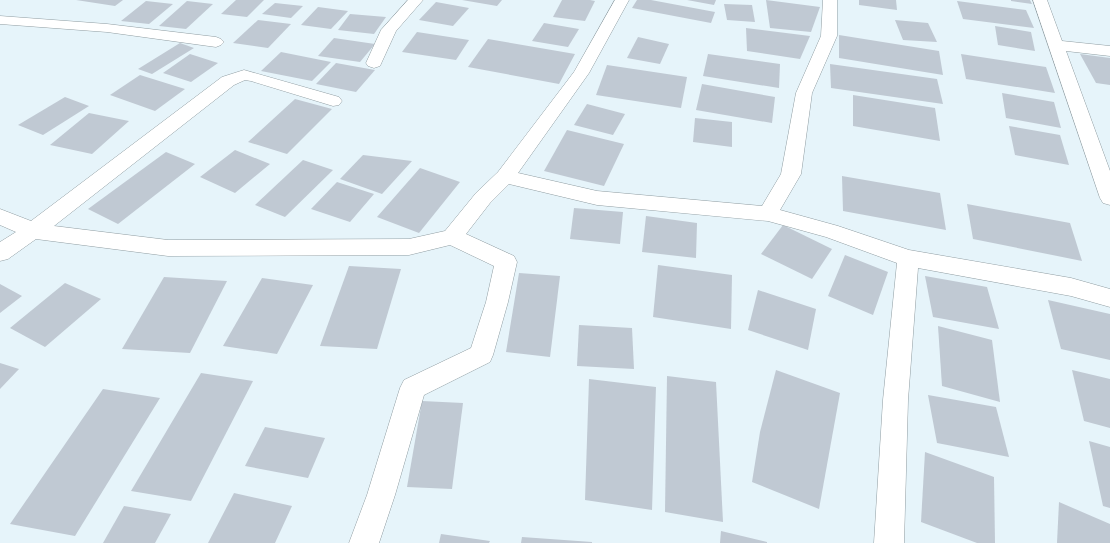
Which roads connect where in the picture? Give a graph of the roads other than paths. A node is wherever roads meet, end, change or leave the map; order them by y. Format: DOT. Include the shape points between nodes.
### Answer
graph roads {
  1 [pos="416,0"];
  2 [pos="622,0"];
  3 [pos="830,0"];
  4 [pos="1040,0"];
  5 [pos="0,20"];
  6 [pos="216,42"];
  7 [pos="1056,45"];
  8 [pos="1110,51"];
  9 [pos="374,63"];
  10 [pos="333,101"];
  11 [pos="505,177"];
  12 [pos="1110,198"];
  13 [pos="768,214"];
  14 [pos="0,216"];
  15 [pos="33,231"];
  16 [pos="452,237"];
  17 [pos="0,253"];
  18 [pos="908,258"];
  19 [pos="1110,298"];
  20 [pos="364,543"];
  21 [pos="889,543"];
  1 -- 9 [label="street" via="389,30"];
  2 -- 11 [label="street" via="581,73"];
  3 -- 13 [label="street" via="828,36 804,93 791,174"];
  4 -- 7 [label="street"];
  5 -- 6 [label="street" via="107,28"];
  7 -- 8 [label="street"];
  7 -- 12 [label="street"];
  10 -- 15 [label="street" via="244,75 228,81"];
  11 -- 13 [label="street" via="597,198"];
  11 -- 16 [label="street" via="483,198"];
  13 -- 18 [label="street" via="831,231"];
  14 -- 15 [label="street"];
  15 -- 16 [label="street" via="168,248 409,247"];
  15 -- 17 [label="street"];
  16 -- 20 [label="street" via="506,262 498,302 481,355 413,388"];
  18 -- 19 [label="street" via="1071,287"];
  18 -- 21 [label="street" via="900,331"];
}
